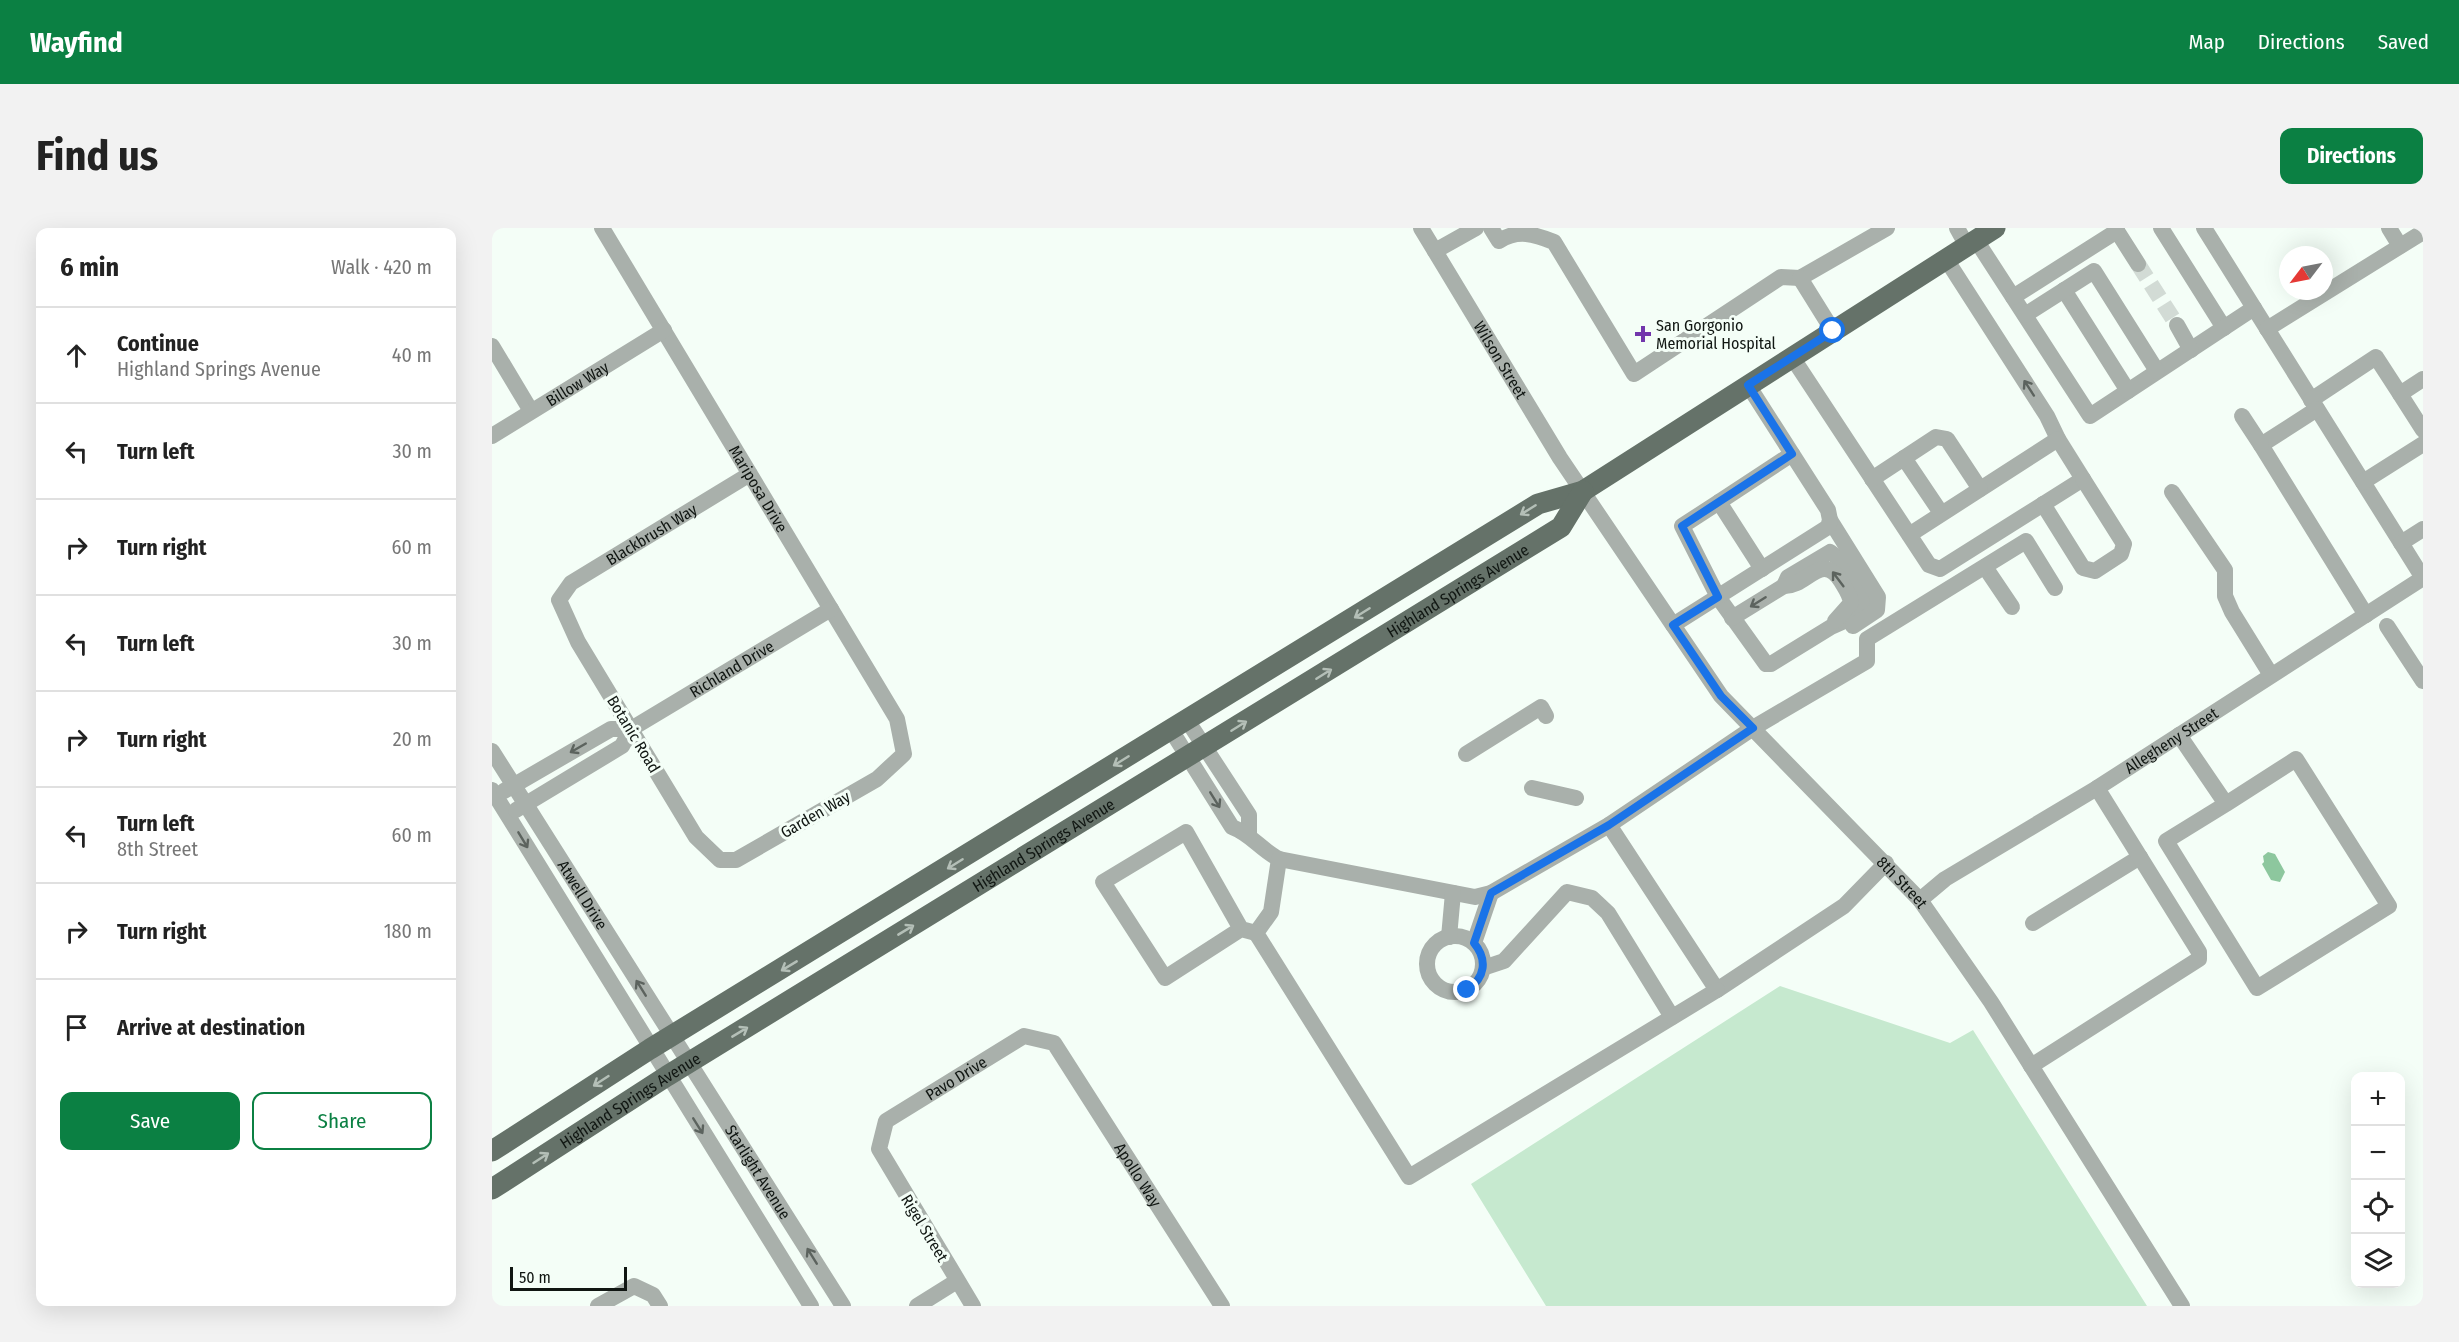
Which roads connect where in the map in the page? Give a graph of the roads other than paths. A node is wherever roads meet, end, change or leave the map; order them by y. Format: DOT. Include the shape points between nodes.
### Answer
graph roads {
  1 [pos="603,228"];
  2 [pos="1421,228"];
  3 [pos="1476,228"];
  4 [pos="1491,228"];
  5 [pos="1887,228"];
  6 [pos="1995,228"];
  7 [pos="2161,228"];
  8 [pos="2204,228"];
  9 [pos="2389,228"];
  10 [pos="2116,229"];
  11 [pos="1513,231"];
  12 [pos="2423,232"];
  13 [pos="1967,238"];
  14 [pos="2400,246"];
  15 [pos="1435,251"];
  16 [pos="1946,259"];
  17 [pos="2138,264"];
  18 [pos="1800,278"];
  19 [pos="2064,290"];
  20 [pos="2013,297"];
  21 [pos="2254,308"];
  22 [pos="2025,315"];
  23 [pos="2177,325"];
  24 [pos="2224,328"];
  25 [pos="2267,329"];
  26 [pos="664,330"];
  27 [pos="1833,331"];
  28 [pos="492,346"];
  29 [pos="2191,350"];
  30 [pos="1792,357"];
  31 [pos="2157,371"];
  32 [pos="2423,379"];
  33 [pos="1748,385"];
  34 [pos="2128,391"];
  35 [pos="2400,394"];
  36 [pos="2314,405"];
  37 [pos="531,411"];
  38 [pos="2241,416"];
  39 [pos="2423,430"];
  40 [pos="492,436"];
  41 [pos="2058,438"];
  42 [pos="2423,444"];
  43 [pos="2261,446"];
  44 [pos="1792,454"];
  45 [pos="1904,458"];
  46 [pos="750,474"];
  47 [pos="1872,479"];
  48 [pos="2083,479"];
  49 [pos="2363,482"];
  50 [pos="1980,489"];
  51 [pos="1583,491"];
  52 [pos="2172,492"];
  53 [pos="1719,502"];
  54 [pos="2043,504"];
  55 [pos="1941,513"];
  56 [pos="1830,520"];
  57 [pos="2423,529"];
  58 [pos="1909,534"];
  59 [pos="2401,543"];
  60 [pos="1985,567"];
  61 [pos="1762,569"];
  62 [pos="2423,578"];
  63 [pos="2055,588"];
  64 [pos="1718,597"];
  65 [pos="559,600"];
  66 [pos="2012,607"];
  67 [pos="831,609"];
  68 [pos="2366,615"];
  69 [pos="1732,618"];
  70 [pos="1673,625"];
  71 [pos="2388,626"];
  72 [pos="1831,627"];
  73 [pos="2271,675"];
  74 [pos="2423,681"];
  75 [pos="1546,716"];
  76 [pos="1179,725"];
  77 [pos="1753,728"];
  78 [pos="631,729"];
  79 [pos="2179,735"];
  80 [pos="492,751"];
  81 [pos="1196,752"];
  82 [pos="904,754"];
  83 [pos="1466,754"];
  84 [pos="514,785"];
  85 [pos="1532,788"];
  86 [pos="2097,788"];
  87 [pos="494,793"];
  88 [pos="1576,798"];
  89 [pos="525,804"];
  90 [pos="2226,804"];
  91 [pos="508,815"];
  92 [pos="1609,825"];
  93 [pos="2139,857"];
  94 [pos="1279,859"];
  95 [pos="720,860"];
  96 [pos="1886,863"];
  97 [pos="1453,893"];
  98 [pos="1491,893"];
  99 [pos="1920,900"];
  100 [pos="2033,923"];
  101 [pos="1249,931"];
  102 [pos="1449,937"];
  103 [pos="1474,943"];
  104 [pos="1483,968"];
  105 [pos="1717,990"];
  106 [pos="1672,1017"];
  107 [pos="673,1037"];
  108 [pos="1054,1043"];
  109 [pos="650,1050"];
  110 [pos="690,1062"];
  111 [pos="2031,1066"];
  112 [pos="667,1076"];
  113 [pos="879,1149"];
  114 [pos="492,1151"];
  115 [pos="492,1190"];
  116 [pos="957,1281"];
  117 [pos="598,1306"];
  118 [pos="660,1306"];
  119 [pos="811,1306"];
  120 [pos="843,1306"];
  121 [pos="917,1306"];
  122 [pos="973,1306"];
  123 [pos="1222,1306"];
  124 [pos="2182,1306"];
  1 -- 26 [label="street, Mariposa Drive"];
  2 -- 15 [label="street, Wilson Street"];
  3 -- 15 [label="street"];
  4 -- 11 [label="street" via="1499,241"];
  5 -- 18 [label="street"];
  6 -- 13 [label="main road, Highland Springs Avenue"];
  7 -- 24 [label="street"];
  8 -- 21 [label="street"];
  9 -- 14 [label="street"];
  10 -- 17 [label="street"];
  10 -- 20 [label="street"];
  11 -- 18 [label="street" via="1554,242 1634,374 1781,277"];
  12 -- 14 [label="street"];
  13 -- 16 [label="main road, Highland Springs Avenue"];
  13 -- 20 [label="street"];
  14 -- 25 [label="street"];
  15 -- 51 [label="street, Wilson Street"];
  16 -- 27 [label="main road, Highland Springs Avenue"];
  41 -- 16 [label="street, one-way"];
  18 -- 27 [label="street"];
  19 -- 22 [label="street"];
  19 -- 31 [label="street" via="2094,271"];
  19 -- 34 [label="street"];
  20 -- 22 [label="street"];
  21 -- 24 [label="street"];
  21 -- 25 [label="street"];
  22 -- 34 [label="street" via="2090,416"];
  23 -- 29 [label="street"];
  24 -- 29 [label="street"];
  25 -- 36 [label="street"];
  26 -- 37 [label="street, Billow Way"];
  26 -- 46 [label="street, Mariposa Drive"];
  27 -- 30 [label="main road, Highland Springs Avenue"];
  28 -- 37 [label="street"];
  29 -- 31 [label="street"];
  30 -- 33 [label="main road, Highland Springs Avenue"];
  30 -- 47 [label="street"];
  31 -- 34 [label="street"];
  32 -- 35 [label="street"];
  33 -- 44 [label="street"];
  33 -- 51 [label="main road, Highland Springs Avenue"];
  35 -- 36 [label="street" via="2376,357"];
  35 -- 39 [label="street"];
  36 -- 43 [label="street"];
  36 -- 49 [label="street"];
  37 -- 40 [label="street, Billow Way"];
  38 -- 43 [label="street"];
  41 -- 48 [label="street"];
  41 -- 50 [label="street"];
  42 -- 49 [label="street"];
  43 -- 68 [label="street"];
  44 -- 53 [label="street"];
  44 -- 56 [label="street" via="1828,510"];
  45 -- 47 [label="street"];
  45 -- 50 [label="street" via="1936,437 1947,439"];
  45 -- 55 [label="street"];
  46 -- 65 [label="street, Blackbrush Way" via="571,583"];
  46 -- 67 [label="street, Mariposa Drive"];
  47 -- 58 [label="street"];
  48 -- 54 [label="street"];
  48 -- 54 [label="street" via="2124,544 2121,554 2095,571 2083,568"];
  49 -- 59 [label="street"];
  50 -- 55 [label="street"];
  51 -- 70 [label="street, 8th Street"];
  51 -- 76 [label="main road, Highland Springs Avenue, one-way" via="1538,504"];
  81 -- 51 [label="main road, Highland Springs Avenue, one-way" via="1560,527"];
  52 -- 73 [label="street" via="2225,570 2225,596 2232,612"];
  53 -- 61 [label="street"];
  53 -- 64 [label="street" via="1682,526"];
  54 -- 58 [label="street" via="1940,569 1929,565"];
  55 -- 58 [label="street"];
  56 -- 61 [label="street" via="1828,527"];
  56 -- 72 [label="street" via="1879,604 1878,610 1857,625"];
  57 -- 59 [label="street"];
  59 -- 62 [label="street"];
  60 -- 63 [label="street" via="2026,541"];
  60 -- 66 [label="street"];
  60 -- 77 [label="street" via="1867,639 1867,661"];
  61 -- 64 [label="street"];
  62 -- 68 [label="street, Allegheny Street"];
  64 -- 69 [label="street"];
  64 -- 70 [label="street"];
  65 -- 78 [label="street, Botanic Road" via="578,642"];
  67 -- 78 [label="street, Richland Drive"];
  67 -- 82 [label="street, Mariposa Drive" via="897,719"];
  68 -- 73 [label="street, Allegheny Street"];
  69 -- 72 [label="street" via="1766,664"];
  72 -- 69 [label="street, one-way" via="1860,611 1864,598 1836,554 1830,552"];
  70 -- 77 [label="street, 8th Street" via="1721,696"];
  71 -- 74 [label="street"];
  73 -- 79 [label="street, Allegheny Street"];
  75 -- 83 [label="street" via="1541,707"];
  76 -- 81 [label="street"];
  76 -- 107 [label="main road, Highland Springs Avenue, one-way"];
  77 -- 92 [label="street"];
  77 -- 96 [label="street, 8th Street"];
  78 -- 84 [label="street, Richland Drive, one-way" via="611,729"];
  78 -- 89 [label="street, Richland Drive" via="622,746"];
  78 -- 95 [label="street, Botanic Road" via="696,837"];
  79 -- 86 [label="street, Allegheny Street"];
  79 -- 90 [label="street"];
  80 -- 84 [label="street, Atwell Drive"];
  81 -- 94 [label="street" via="1232,827 1249,833 1263,850"];
  110 -- 81 [label="main road, Highland Springs Avenue, one-way"];
  82 -- 95 [label="street, Garden Way" via="877,778 736,860"];
  84 -- 87 [label="street, Richland Drive"];
  84 -- 89 [label="street, Atwell Drive"];
  85 -- 88 [label="street"];
  86 -- 93 [label="street"];
  86 -- 99 [label="street, Allegheny Street" via="1945,879"];
  87 -- 91 [label="street, Atwell Drive"];
  89 -- 91 [label="street, Richland Drive"];
  107 -- 89 [label="street, Atwell Drive, one-way"];
  90 -- 90 [label="street" via="2166,841 2257,988 2389,906 2296,759"];
  91 -- 109 [label="street, Atwell Drive, one-way"];
  92 -- 98 [label="street"];
  92 -- 105 [label="street"];
  93 -- 100 [label="street"];
  93 -- 111 [label="street" via="2199,952 2199,959"];
  94 -- 97 [label="street"];
  94 -- 101 [label="street" via="1271,912"];
  96 -- 99 [label="street, 8th Street"];
  96 -- 105 [label="street" via="1844,906"];
  97 -- 98 [label="street" via="1476,897"];
  97 -- 102 [label="street"];
  98 -- 103 [label="street"];
  99 -- 111 [label="street, 8th Street"];
  101 -- 101 [label="street" via="1186,832 1103,882 1165,978"];
  101 -- 106 [label="street" via="1409,1177"];
  102 -- 103 [label="street"];
  102 -- 104 [label="street" via="1433,947 1429,955 1433,982 1458,993 1475,985"];
  103 -- 104 [label="street" via="1480,950"];
  104 -- 106 [label="street" via="1504,961 1568,892 1592,898 1608,913"];
  105 -- 106 [label="street"];
  107 -- 109 [label="main road, Highland Springs Avenue"];
  107 -- 110 [label="street, Starlight Avenue"];
  108 -- 113 [label="street, Pavo Drive" via="1024,1036 1014,1042 886,1120"];
  108 -- 123 [label="street, Apollo Way"];
  109 -- 112 [label="street, Atwell Drive"];
  109 -- 114 [label="main road, Highland Springs Avenue, one-way"];
  110 -- 112 [label="main road, Highland Springs Avenue"];
  120 -- 110 [label="street, Starlight Avenue, one-way"];
  111 -- 124 [label="street, 8th Street"];
  115 -- 112 [label="main road, Highland Springs Avenue, one-way"];
  112 -- 119 [label="street, Starlight Avenue, one-way"];
  113 -- 116 [label="street, Rigel Street"];
  116 -- 121 [label="street"];
  116 -- 122 [label="street, Rigel Street"];
  117 -- 118 [label="street" via="634,1286 653,1295"];
}
